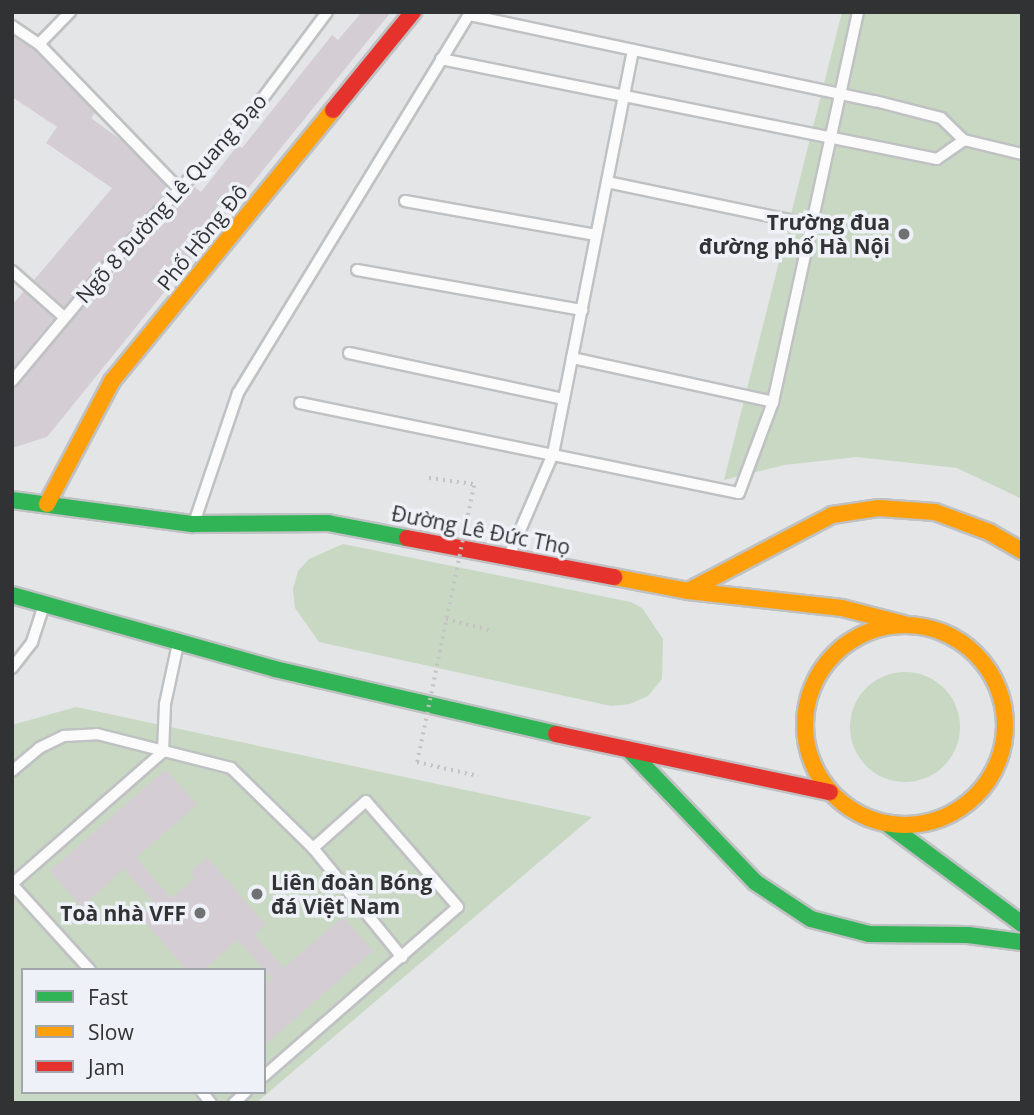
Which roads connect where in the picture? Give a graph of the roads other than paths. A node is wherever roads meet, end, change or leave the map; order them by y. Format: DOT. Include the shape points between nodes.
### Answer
graph roads {
  1 [pos="70,12"];
  2 [pos="327,12"];
  3 [pos="413,12"];
  4 [pos="858,12"];
  5 [pos="470,14"];
  6 [pos="12,26"];
  7 [pos="39,44"];
  8 [pos="634,50"];
  9 [pos="441,59"];
  10 [pos="841,93"];
  11 [pos="624,95"];
  12 [pos="831,137"];
  13 [pos="964,140"];
  14 [pos="1022,154"];
  15 [pos="607,182"];
  16 [pos="181,191"];
  17 [pos="405,201"];
  18 [pos="812,225"];
  19 [pos="596,235"];
  20 [pos="357,270"];
  21 [pos="12,271"];
  22 [pos="582,310"];
  23 [pos="64,317"];
  24 [pos="349,353"];
  25 [pos="572,359"];
  26 [pos="12,381"];
  27 [pos="564,399"];
  28 [pos="300,402"];
  29 [pos="773,402"];
  30 [pos="553,454"];
  31 [pos="12,500"];
  32 [pos="47,504"];
  33 [pos="193,523"];
  34 [pos="1022,551"];
  35 [pos="509,556"];
  36 [pos="688,591"];
  37 [pos="12,596"];
  38 [pos="44,605"];
  39 [pos="904,624"];
  40 [pos="178,644"];
  41 [pos="988,667"];
  42 [pos="12,668"];
  43 [pos="1022,697"];
  44 [pos="629,750"];
  45 [pos="163,752"];
  46 [pos="12,771"];
  47 [pos="830,792"];
  48 [pos="886,823"];
  49 [pos="313,848"];
  50 [pos="12,884"];
  51 [pos="1022,924"];
  52 [pos="1022,942"];
  53 [pos="402,957"];
  54 [pos="88,968"];
  55 [pos="266,1074"];
  1 -- 7 [label="lane"];
  2 -- 16 [label="lane, Ngõ 8 Đường Lê Quang Đạo" via="257,106"];
  3 -- 32 [label="main road, Phố Hồng Đô" via="112,381"];
  4 -- 10 [label="lane"];
  5 -- 8 [label="lane"];
  5 -- 9 [label="lane"];
  6 -- 7 [label="lane"];
  7 -- 16 [label="lane"];
  8 -- 10 [label="lane"];
  8 -- 11 [label="lane"];
  9 -- 11 [label="lane"];
  9 -- 33 [label="lane" via="238,393"];
  10 -- 12 [label="lane"];
  10 -- 13 [label="lane" via="942,118"];
  11 -- 12 [label="lane"];
  11 -- 15 [label="lane"];
  12 -- 13 [label="lane" via="937,159"];
  12 -- 18 [label="lane"];
  13 -- 14 [label="lane"];
  15 -- 18 [label="lane"];
  15 -- 19 [label="lane"];
  16 -- 23 [label="lane, Ngõ 8 Đường Lê Quang Đạo"];
  17 -- 19 [label="lane"];
  18 -- 29 [label="lane"];
  19 -- 22 [label="lane"];
  20 -- 22 [label="lane"];
  21 -- 23 [label="lane"];
  22 -- 25 [label="lane"];
  23 -- 26 [label="lane, Ngõ 8 Đường Lê Quang Đạo"];
  24 -- 27 [label="lane"];
  25 -- 27 [label="lane"];
  25 -- 29 [label="lane"];
  27 -- 30 [label="lane"];
  28 -- 30 [label="lane"];
  29 -- 30 [label="lane" via="739,493"];
  30 -- 35 [label="lane"];
  31 -- 32 [label="main road, Đường Lê Đức Thọ"];
  32 -- 33 [label="main road, Đường Lê Đức Thọ"];
  33 -- 35 [label="main road, Đường Lê Đức Thọ" via="328,523"];
  34 -- 36 [label="main road" via="989,532 935,512 878,508 832,515"];
  35 -- 36 [label="main road, Đường Lê Đức Thọ"];
  36 -- 39 [label="main road, Đường Lê Đức Thọ" via="842,608"];
  37 -- 38 [label="main road"];
  38 -- 40 [label="main road"];
  38 -- 42 [label="lane" via="32,642"];
  39 -- 41 [label="main road" via="936,629 965,644"];
  39 -- 47 [label="main road" via="872,630 844,646 821,670 808,700 808,743 813,764"];
  40 -- 44 [label="main road"];
  40 -- 45 [label="lane" via="165,704"];
  41 -- 43 [label="main road"];
  41 -- 48 [label="main road" via="1002,698 1006,732 998,764 979,793 941,817 919,824"];
  44 -- 47 [label="main road"];
  44 -- 52 [label="main road" via="755,882 811,919 869,934 968,935"];
  45 -- 46 [label="lane" via="97,734 64,736 39,748"];
  45 -- 49 [label="lane" via="231,768"];
  45 -- 50 [label="lane"];
  47 -- 48 [label="main road" via="855,812"];
  48 -- 51 [label="main road"];
  49 -- 53 [label="lane"];
  49 -- 53 [label="lane" via="366,801 458,907"];
  50 -- 54 [label="lane"];
  53 -- 55 [label="lane"];
}
